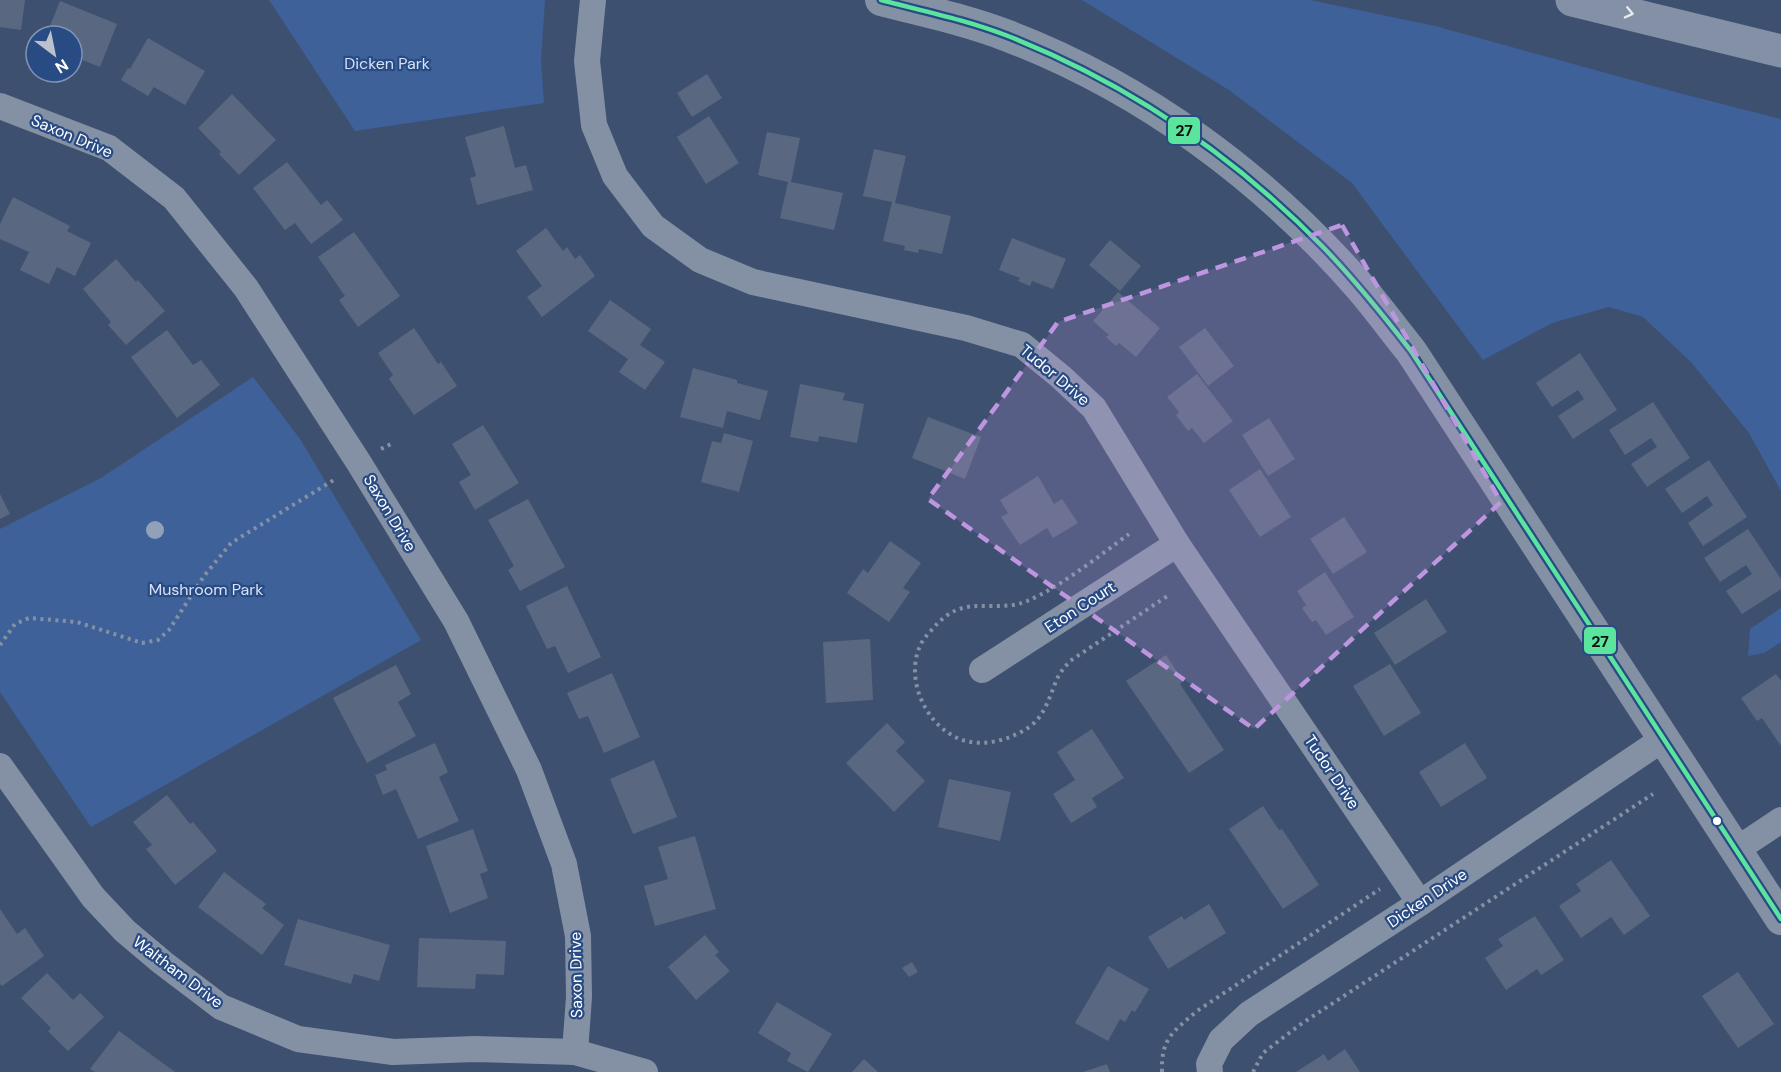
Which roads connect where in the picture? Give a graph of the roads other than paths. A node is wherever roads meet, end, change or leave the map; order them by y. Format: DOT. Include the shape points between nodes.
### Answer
graph roads {
  1 [pos="593,0"];
  2 [pos="881,0"];
  3 [pos="1572,0"];
  4 [pos="1781,51"];
  5 [pos="0,106"];
  6 [pos="1177,544"];
  7 [pos="982,670"];
  8 [pos="1663,739"];
  9 [pos="0,766"];
  10 [pos="1781,820"];
  11 [pos="1736,850"];
  12 [pos="1420,903"];
  13 [pos="1781,919"];
  14 [pos="575,1052"];
  15 [pos="645,1072"];
  16 [pos="1210,1072"];
  1 -- 6 [label="street, Tudor Drive" via="587,61 594,125 615,176 653,226 700,260 753,282 966,328 1022,345 1094,408"];
  2 -- 8 [label="street" via="1007,35 1074,64 1128,92 1182,127 1272,198 1360,287 1412,351"];
  3 -- 4 [label="highway, one-way"];
  5 -- 14 [label="street, Saxon Drive" via="109,148 174,198 246,288 456,621 529,770 564,864 578,936"];
  6 -- 7 [label="street, Eton Court"];
  6 -- 12 [label="street, Tudor Drive"];
  8 -- 11 [label="street"];
  8 -- 12 [label="street, Dicken Drive"];
  9 -- 14 [label="street, Waltham Drive" via="93,897 125,931 221,1007 298,1039 393,1052"];
  10 -- 11 [label="street"];
  11 -- 13 [label="street"];
  12 -- 16 [label="street, Dicken Drive" via="1249,1014 1221,1040 1209,1064"];
  14 -- 15 [label="street, Waltham Drive"];
}
